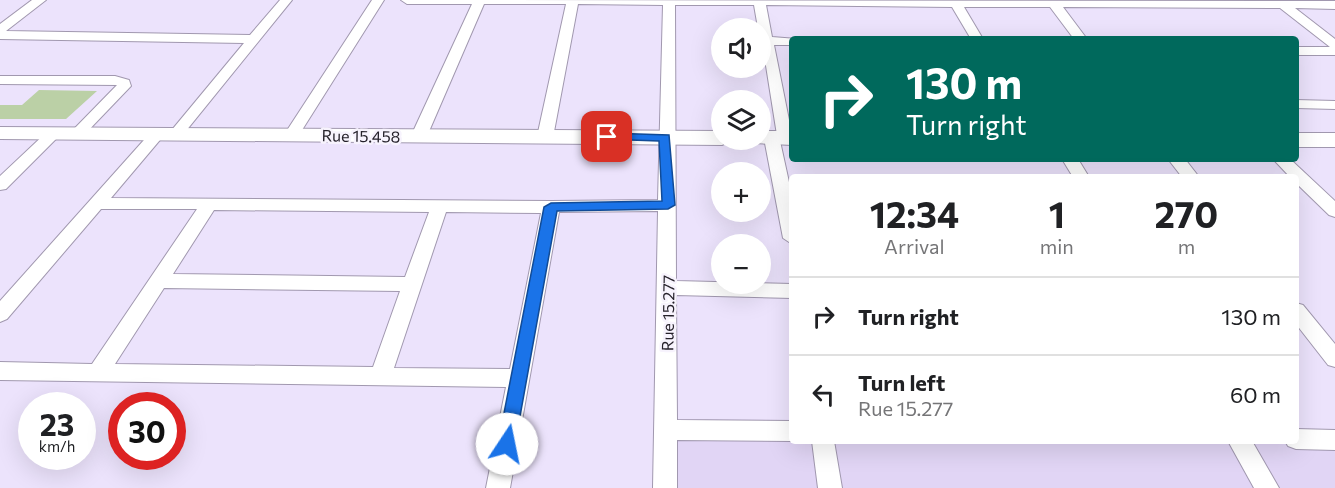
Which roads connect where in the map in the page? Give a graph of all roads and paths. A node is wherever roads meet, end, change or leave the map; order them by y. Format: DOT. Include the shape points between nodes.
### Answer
graph roads {
  1 [pos="40,0"];
  2 [pos="286,0"];
  3 [pos="378,0"];
  4 [pos="406,0"];
  5 [pos="480,0"];
  6 [pos="573,0"];
  7 [pos="669,1"];
  8 [pos="760,1"];
  9 [pos="1052,2"];
  10 [pos="1147,2"];
  11 [pos="956,3"];
  12 [pos="1283,5"];
  13 [pos="1335,5"];
  14 [pos="763,18"];
  15 [pos="0,30"];
  16 [pos="0,35"];
  17 [pos="975,36"];
  18 [pos="1079,36"];
  19 [pos="252,39"];
  20 [pos="771,40"];
  21 [pos="789,41"];
  22 [pos="1335,45"];
  23 [pos="1299,51"];
  24 [pos="1335,51"];
  25 [pos="771,73"];
  26 [pos="0,80"];
  27 [pos="1299,104"];
  28 [pos="1335,105"];
  29 [pos="0,132"];
  30 [pos="54,133"];
  31 [pos="78,133"];
  32 [pos="166,134"];
  33 [pos="292,135"];
  34 [pos="419,136"];
  35 [pos="545,137"];
  36 [pos="665,138"];
  37 [pos="711,138"];
  38 [pos="777,138"];
  39 [pos="1299,140"];
  40 [pos="1335,140"];
  41 [pos="1178,162"];
  42 [pos="1284,162"];
  43 [pos="1188,174"];
  44 [pos="1297,174"];
  45 [pos="1299,176"];
  46 [pos="0,185"];
  47 [pos="97,203"];
  48 [pos="210,203"];
  49 [pos="668,205"];
  50 [pos="439,206"];
  51 [pos="789,206"];
  52 [pos="551,207"];
  53 [pos="1335,211"];
  54 [pos="157,281"];
  55 [pos="412,285"];
  56 [pos="668,288"];
  57 [pos="789,291"];
  58 [pos="0,314"];
  59 [pos="1299,314"];
  60 [pos="1335,359"];
  61 [pos="0,371"];
  62 [pos="98,372"];
  63 [pos="380,377"];
  64 [pos="519,378"];
  65 [pos="666,430"];
  66 [pos="789,431"];
  67 [pos="1299,439"];
  68 [pos="1335,440"];
  69 [pos="823,444"];
  70 [pos="1241,444"];
  71 [pos="498,488"];
  72 [pos="665,488"];
  73 [pos="830,488"];
  74 [pos="1267,488"];
  1 -- 15 [label="street"];
  2 -- 19 [label="street"];
  3 -- 33 [label="street"];
  4 -- 5 [label="street"];
  5 -- 6 [label="street"];
  5 -- 34 [label="street"];
  6 -- 7 [label="street"];
  6 -- 35 [label="street"];
  7 -- 8 [label="street"];
  7 -- 36 [label="street, Rue 15.277"];
  8 -- 11 [label="street"];
  8 -- 14 [label="street"];
  9 -- 10 [label="street"];
  9 -- 11 [label="street"];
  9 -- 18 [label="street"];
  10 -- 12 [label="street"];
  11 -- 17 [label="street"];
  12 -- 13 [label="street"];
  12 -- 22 [label="street"];
  16 -- 19 [label="street"];
  19 -- 32 [label="street"];
  20 -- 21 [label="street"];
  23 -- 24 [label="street"];
  25 -- 38 [label="street"];
  26 -- 31 [label="street" via="124,83"];
  27 -- 28 [label="street"];
  29 -- 30 [label="main road, Rue 15.458"];
  30 -- 31 [label="main road, Rue 15.458"];
  30 -- 46 [label="street"];
  31 -- 32 [label="main road, Rue 15.458"];
  32 -- 33 [label="main road, Rue 15.458"];
  32 -- 47 [label="street"];
  33 -- 34 [label="main road, Rue 15.458"];
  34 -- 35 [label="main road, Rue 15.458"];
  35 -- 36 [label="main road, Rue 15.458"];
  36 -- 37 [label="main road, Rue 15.458"];
  36 -- 49 [label="street, Rue 15.277"];
  38 -- 51 [label="street"];
  39 -- 40 [label="main road"];
  41 -- 43 [label="street"];
  42 -- 44 [label="street"];
  45 -- 53 [label="street"];
  47 -- 48 [label="street"];
  47 -- 58 [label="street"];
  48 -- 50 [label="street"];
  48 -- 54 [label="street"];
  49 -- 52 [label="street"];
  49 -- 56 [label="street, Rue 15.277"];
  50 -- 52 [label="street"];
  50 -- 55 [label="street"];
  52 -- 64 [label="street"];
  54 -- 55 [label="street"];
  54 -- 62 [label="street"];
  55 -- 63 [label="street"];
  56 -- 57 [label="street"];
  56 -- 65 [label="street, Rue 15.277"];
  59 -- 60 [label="street"];
  61 -- 62 [label="street"];
  62 -- 63 [label="street"];
  63 -- 64 [label="street"];
  64 -- 71 [label="street"];
  65 -- 66 [label="street"];
  65 -- 72 [label="street, Rue 15.277"];
  67 -- 68 [label="street"];
  69 -- 73 [label="street"];
  70 -- 74 [label="street"];
}
